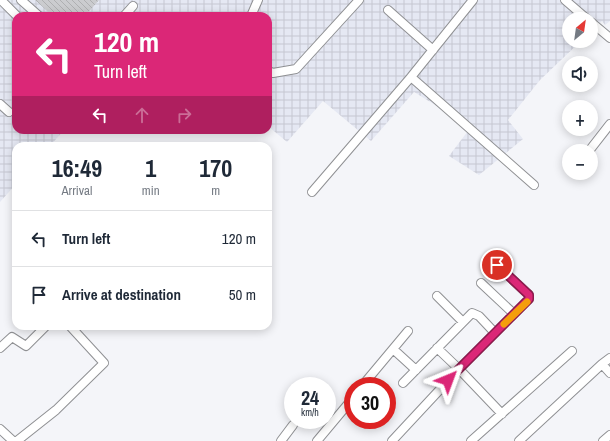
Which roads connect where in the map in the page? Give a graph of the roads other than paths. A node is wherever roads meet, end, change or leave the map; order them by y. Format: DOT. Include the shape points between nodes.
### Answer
graph roads {
  1 [pos="1,0"];
  2 [pos="20,0"];
  3 [pos="258,0"];
  4 [pos="360,0"];
  5 [pos="472,0"];
  6 [pos="565,0"];
  7 [pos="133,6"];
  8 [pos="388,10"];
  9 [pos="13,12"];
  10 [pos="14,12"];
  11 [pos="34,12"];
  12 [pos="128,12"];
  13 [pos="253,12"];
  14 [pos="579,12"];
  15 [pos="598,28"];
  16 [pos="610,38"];
  17 [pos="433,50"];
  18 [pos="272,73"];
  19 [pos="411,77"];
  20 [pos="0,104"];
  21 [pos="9,112"];
  22 [pos="610,124"];
  23 [pos="594,144"];
  24 [pos="534,184"];
  25 [pos="312,192"];
  26 [pos="497,265"];
  27 [pos="481,283"];
  28 [pos="437,296"];
  29 [pos="514,314"];
  30 [pos="463,322"];
  31 [pos="42,330"];
  32 [pos="74,330"];
  33 [pos="408,331"];
  34 [pos="495,333"];
  35 [pos="0,348"];
  36 [pos="437,348"];
  37 [pos="393,349"];
  38 [pos="572,351"];
  39 [pos="610,358"];
  40 [pos="602,364"];
  41 [pos="459,369"];
  42 [pos="416,370"];
  43 [pos="610,373"];
  44 [pos="370,377"];
  45 [pos="403,383"];
  46 [pos="344,408"];
  47 [pos="502,414"];
  48 [pos="290,429"];
  49 [pos="1,433"];
  50 [pos="610,435"];
  51 [pos="13,441"];
  52 [pos="17,441"];
  53 [pos="281,441"];
  54 [pos="316,441"];
  55 [pos="392,441"];
  56 [pos="471,441"];
  57 [pos="519,441"];
  58 [pos="603,441"];
  1 -- 9 [label="street"];
  2 -- 10 [label="street"];
  2 -- 11 [label="street"];
  3 -- 13 [label="street"];
  4 -- 18 [label="street" via="296,69"];
  5 -- 17 [label="street"];
  6 -- 14 [label="street"];
  7 -- 12 [label="street"];
  8 -- 17 [label="street"];
  15 -- 16 [label="street"];
  17 -- 19 [label="street"];
  19 -- 24 [label="street"];
  19 -- 25 [label="street"];
  20 -- 21 [label="street"];
  22 -- 23 [label="street"];
  26 -- 29 [label="street" via="530,298"];
  27 -- 29 [label="street"];
  28 -- 30 [label="street"];
  29 -- 34 [label="street"];
  30 -- 34 [label="street" via="475,313"];
  30 -- 36 [label="street"];
  31 -- 35 [label="street" via="26,346 12,337"];
  32 -- 52 [label="street" via="104,363 56,410"];
  33 -- 37 [label="street"];
  34 -- 41 [label="street"];
  36 -- 41 [label="street"];
  36 -- 42 [label="street"];
  37 -- 42 [label="street"];
  37 -- 44 [label="street"];
  38 -- 47 [label="street"];
  39 -- 40 [label="street"];
  40 -- 43 [label="street"];
  40 -- 57 [label="street"];
  41 -- 47 [label="street"];
  41 -- 55 [label="street"];
  42 -- 45 [label="street"];
  46 -- 54 [label="street"];
  47 -- 56 [label="street"];
  48 -- 53 [label="street"];
  49 -- 51 [label="street"];
  50 -- 58 [label="street"];
}
